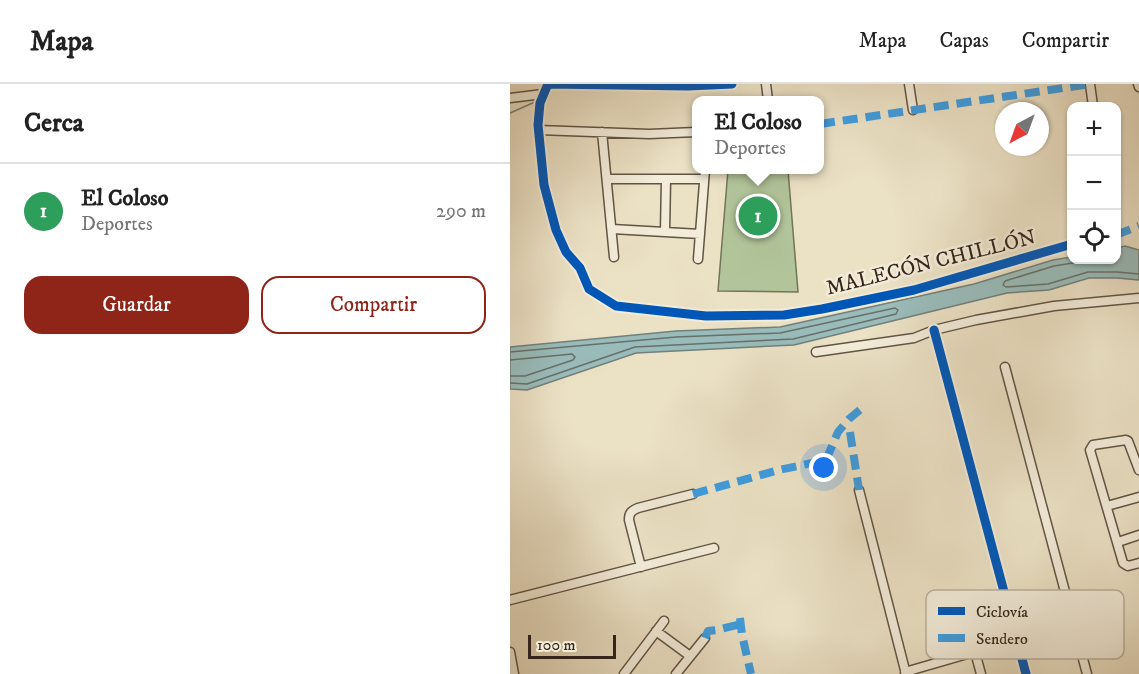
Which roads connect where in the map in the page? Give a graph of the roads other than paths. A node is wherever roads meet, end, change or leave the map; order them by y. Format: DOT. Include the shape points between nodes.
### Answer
graph roads {
  1 [pos="548,84"];
  2 [pos="732,84"];
  3 [pos="909,84"];
  4 [pos="1090,84"];
  5 [pos="599,85"];
  6 [pos="543,94"];
  7 [pos="510,98"];
  8 [pos="1092,102"];
  9 [pos="913,110"];
  10 [pos="538,130"];
  11 [pos="602,132"];
  12 [pos="692,132"];
  13 [pos="705,174"];
  14 [pos="607,178"];
  15 [pos="666,179"];
  16 [pos="704,179"];
  17 [pos="612,229"];
  18 [pos="665,232"];
  19 [pos="700,234"];
  20 [pos="1067,245"];
  21 [pos="614,257"];
  22 [pos="698,259"];
  23 [pos="1139,298"];
  24 [pos="934,330"];
  25 [pos="816,352"];
  26 [pos="1005,367"];
  27 [pos="1138,460"];
  28 [pos="1139,470"];
  29 [pos="860,490"];
  30 [pos="693,494"];
  31 [pos="1139,497"];
  32 [pos="1107,506"];
  33 [pos="1139,535"];
  34 [pos="1118,542"];
  35 [pos="714,548"];
  36 [pos="1139,562"];
  37 [pos="640,567"];
  38 [pos="1003,590"];
  39 [pos="1065,590"];
  40 [pos="510,600"];
  41 [pos="664,621"];
  42 [pos="656,631"];
  43 [pos="705,638"];
  44 [pos="510,652"];
  45 [pos="690,656"];
  46 [pos="951,659"];
  47 [pos="977,659"];
  48 [pos="1022,659"];
  49 [pos="1083,659"];
  50 [pos="938,663"];
  51 [pos="906,673"];
  52 [pos="514,674"];
  53 [pos="624,674"];
  54 [pos="676,674"];
  55 [pos="941,674"];
  56 [pos="981,674"];
  57 [pos="1026,674"];
  58 [pos="1087,674"];
  1 -- 5 [label="street"];
  1 -- 6 [label="street"];
  2 -- 5 [label="street"];
  3 -- 9 [label="street"];
  4 -- 8 [label="street"];
  6 -- 7 [label="street"];
  6 -- 10 [label="street"];
  10 -- 11 [label="street"];
  10 -- 20 [label="street, MALECÓN CHILLÓN" via="544,185 556,230 589,289 616,306 706,316 784,315 914,290"];
  11 -- 12 [label="street"];
  11 -- 14 [label="street"];
  13 -- 16 [label="street"];
  14 -- 15 [label="street"];
  14 -- 17 [label="street"];
  15 -- 16 [label="street"];
  15 -- 18 [label="street"];
  16 -- 19 [label="street"];
  17 -- 18 [label="street"];
  17 -- 21 [label="street"];
  18 -- 19 [label="street"];
  19 -- 22 [label="street"];
  23 -- 24 [label="street" via="1054,306"];
  24 -- 25 [label="street" via="914,338"];
  24 -- 38 [label="street"];
  26 -- 39 [label="street"];
  27 -- 28 [label="street"];
  27 -- 32 [label="street" via="1125,440 1091,447"];
  29 -- 51 [label="street"];
  30 -- 37 [label="street" via="629,513"];
  31 -- 32 [label="street"];
  32 -- 34 [label="street"];
  33 -- 34 [label="street"];
  34 -- 36 [label="street" via="1125,566"];
  35 -- 37 [label="street"];
  37 -- 40 [label="street"];
  41 -- 42 [label="street"];
  42 -- 45 [label="street"];
  42 -- 53 [label="street"];
  43 -- 45 [label="street"];
  44 -- 52 [label="street"];
  45 -- 54 [label="street"];
  46 -- 50 [label="street"];
  47 -- 56 [label="street"];
  48 -- 57 [label="street"];
  49 -- 58 [label="street"];
  50 -- 51 [label="street"];
  50 -- 55 [label="street"];
}
